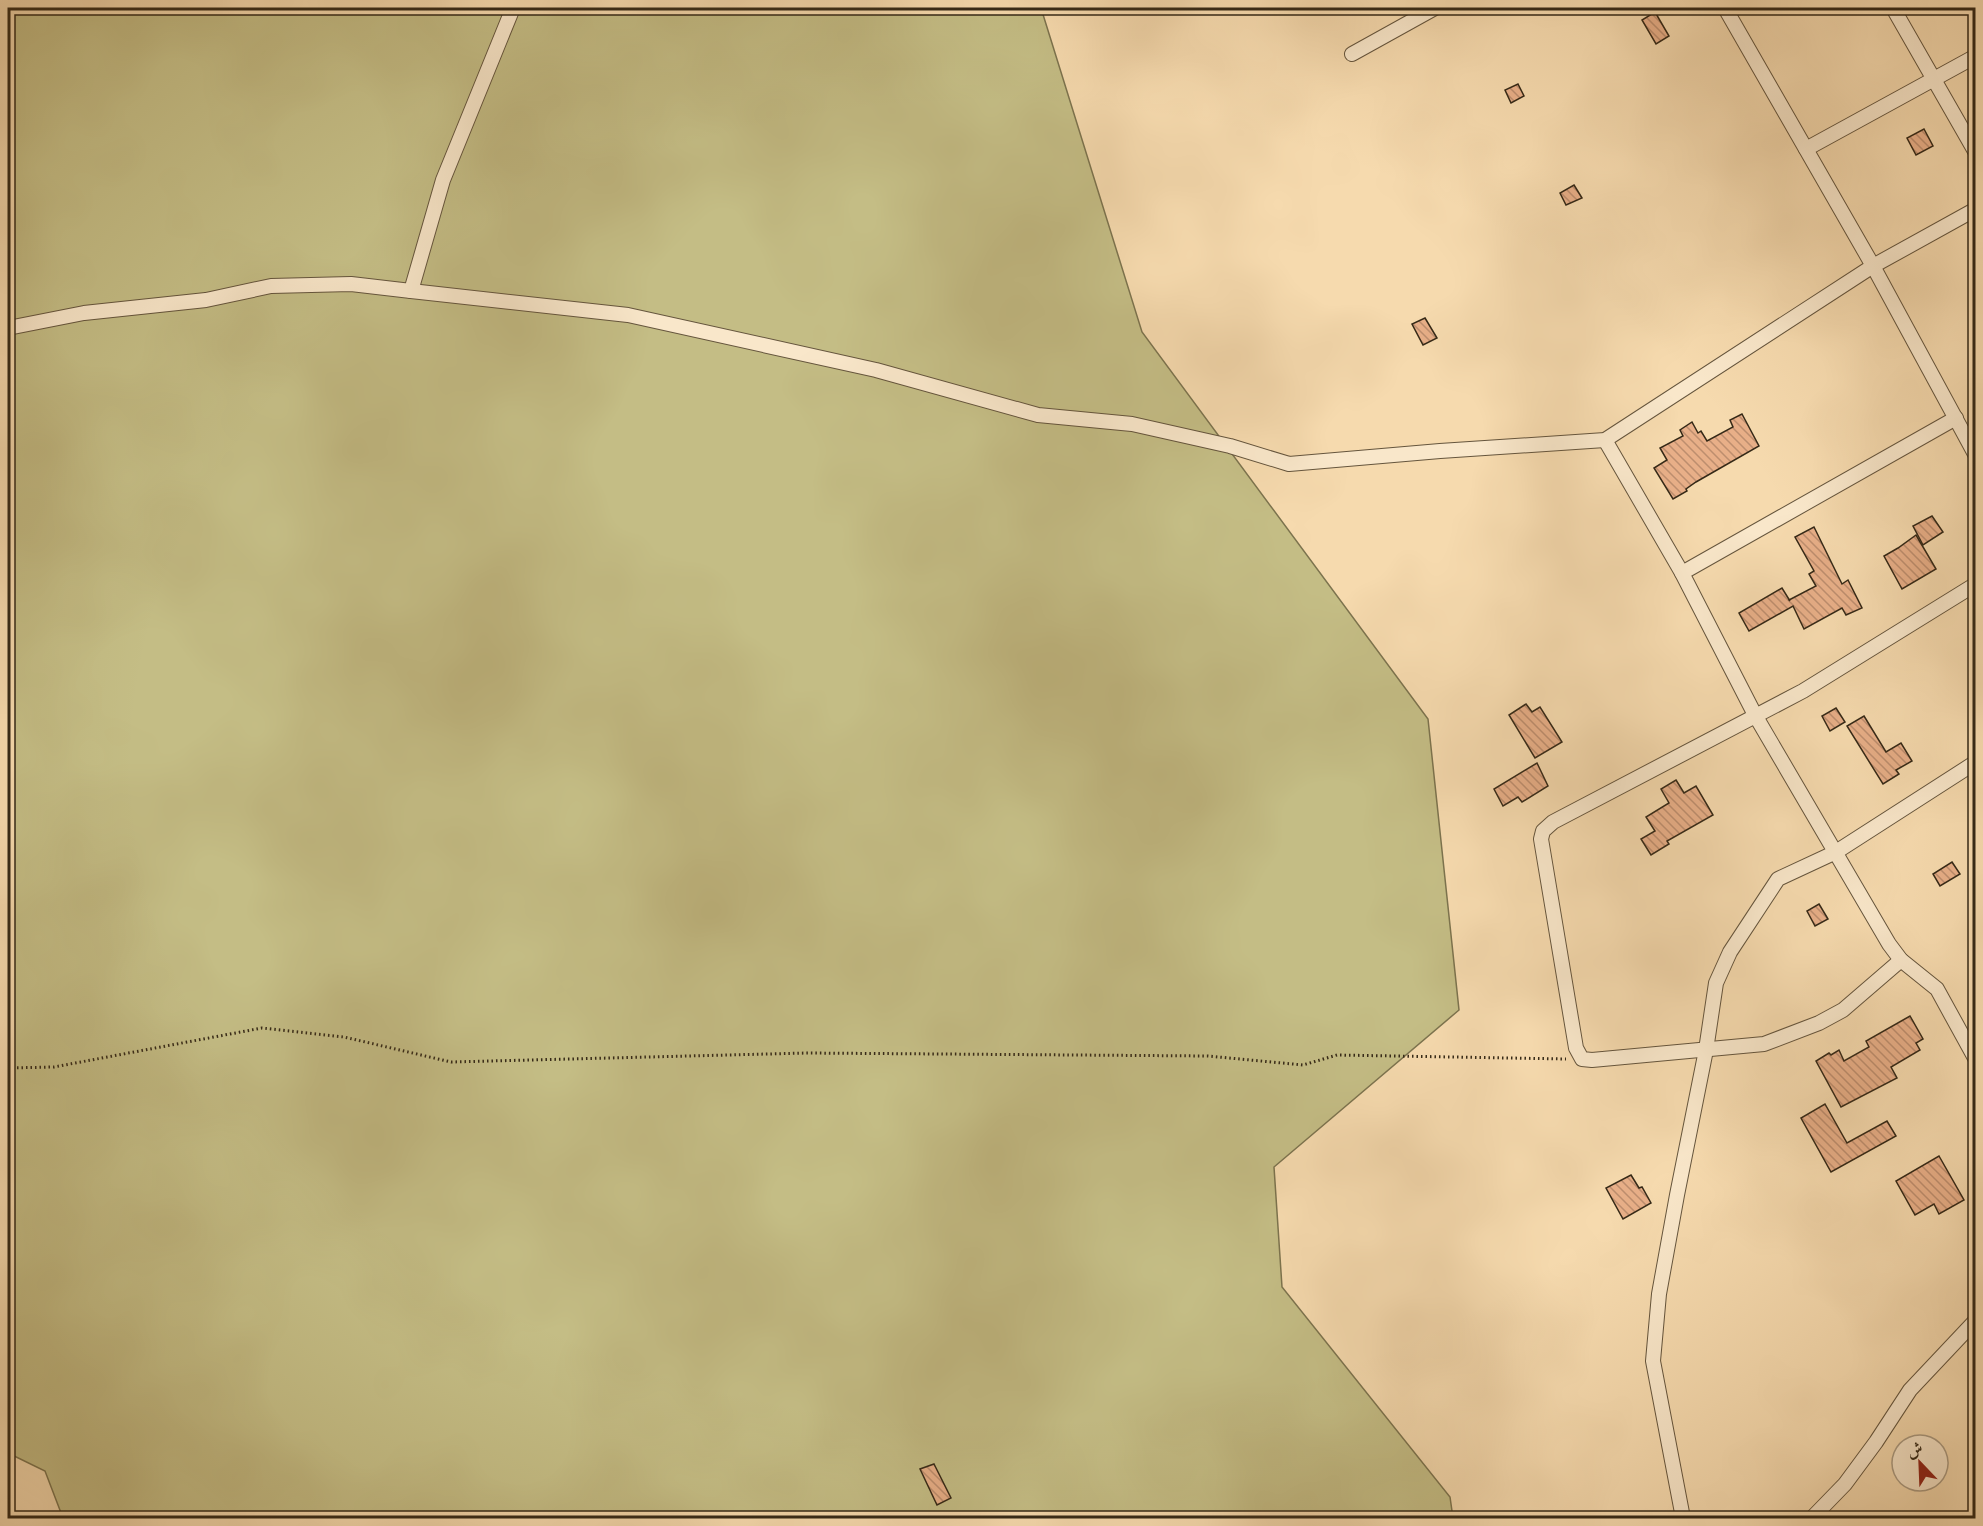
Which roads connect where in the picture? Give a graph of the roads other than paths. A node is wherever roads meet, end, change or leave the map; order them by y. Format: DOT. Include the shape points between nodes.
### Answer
graph roads {
  1 [pos="513,8"];
  2 [pos="1435,8"];
  3 [pos="1725,8"];
  4 [pos="1893,8"];
  5 [pos="1352,54"];
  6 [pos="1976,56"];
  7 [pos="1934,78"];
  8 [pos="1806,149"];
  9 [pos="1976,153"];
  10 [pos="1976,209"];
  11 [pos="1873,266"];
  12 [pos="411,291"];
  13 [pos="8,328"];
  14 [pos="1956,418"];
  15 [pos="1605,440"];
  16 [pos="1976,456"];
  17 [pos="1682,573"];
  18 [pos="1976,584"];
  19 [pos="1755,715"];
  20 [pos="1976,762"];
  21 [pos="1836,852"];
  22 [pos="1900,960"];
  23 [pos="1706,1050"];
  24 [pos="1976,1060"];
  25 [pos="1976,1320"];
  26 [pos="1683,1518"];
  27 [pos="1812,1518"];
  1 -- 12 [label="street" via="442,180"];
  2 -- 5 [label="street"];
  3 -- 8 [label="street"];
  4 -- 7 [label="street"];
  6 -- 7 [label="street"];
  7 -- 8 [label="street"];
  7 -- 9 [label="street"];
  8 -- 11 [label="street"];
  10 -- 11 [label="street"];
  11 -- 14 [label="street"];
  11 -- 15 [label="street"];
  12 -- 13 [label="street" via="351,284 271,286 206,300 84,313"];
  12 -- 15 [label="street" via="628,315 876,370 1038,415 1132,424 1289,464"];
  14 -- 16 [label="street"];
  14 -- 17 [label="street"];
  15 -- 17 [label="street"];
  17 -- 19 [label="street"];
  18 -- 19 [label="street" via="1811,686"];
  19 -- 21 [label="street"];
  19 -- 23 [label="street" via="1553,822 1541,839 1576,1048 1582,1059"];
  20 -- 21 [label="street"];
  21 -- 22 [label="street"];
  21 -- 23 [label="street" via="1778,879 1730,952 1716,983"];
  22 -- 23 [label="street" via="1843,1010 1819,1023 1764,1044"];
  22 -- 24 [label="street" via="1937,989"];
  23 -- 26 [label="street" via="1663,1272 1653,1361"];
  25 -- 27 [label="street" via="1910,1390 1845,1484"];
}
